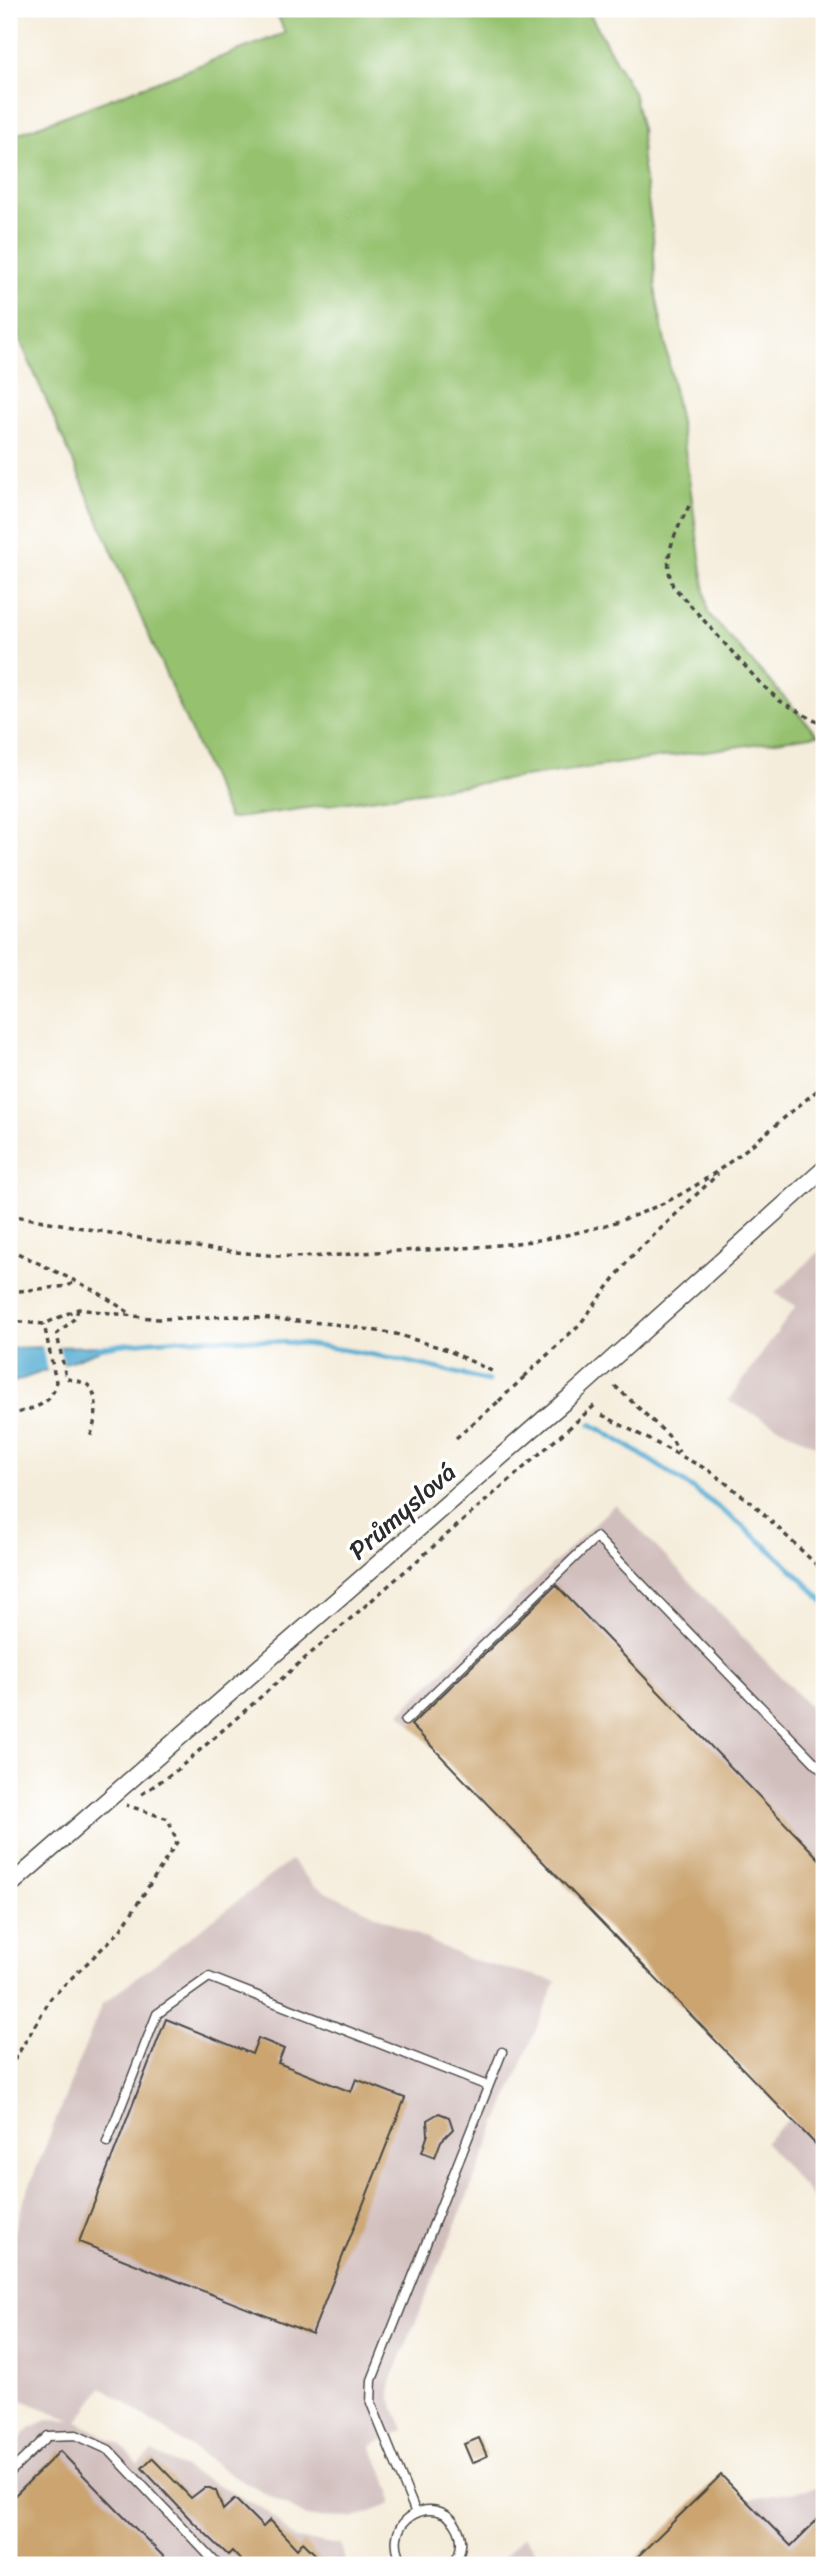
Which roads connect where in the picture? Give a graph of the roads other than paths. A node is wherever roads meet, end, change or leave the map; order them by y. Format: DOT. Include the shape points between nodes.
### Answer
graph roads {
  1 [pos="824,1169"];
  2 [pos="405,1721"];
  3 [pos="824,1772"];
  4 [pos="9,1886"];
  5 [pos="502,2052"];
  6 [pos="488,2086"];
  7 [pos="107,2142"];
  8 [pos="9,2473"];
  9 [pos="416,2513"];
  10 [pos="218,2565"];
  11 [pos="405,2565"];
  12 [pos="452,2565"];
  1 -- 4 [label="street, Průmyslová, bridge"];
  2 -- 3 [label="lane" via="596,1537"];
  5 -- 6 [label="lane"];
  6 -- 7 [label="lane" via="209,1977 157,2014"];
  6 -- 9 [label="lane" via="372,2379 371,2403"];
  8 -- 10 [label="lane" via="48,2436 76,2435 109,2449"];
  9 -- 11 [label="lane" via="407,2518 396,2536"];
  9 -- 12 [label="lane" via="437,2511 455,2523 461,2544"];
}
